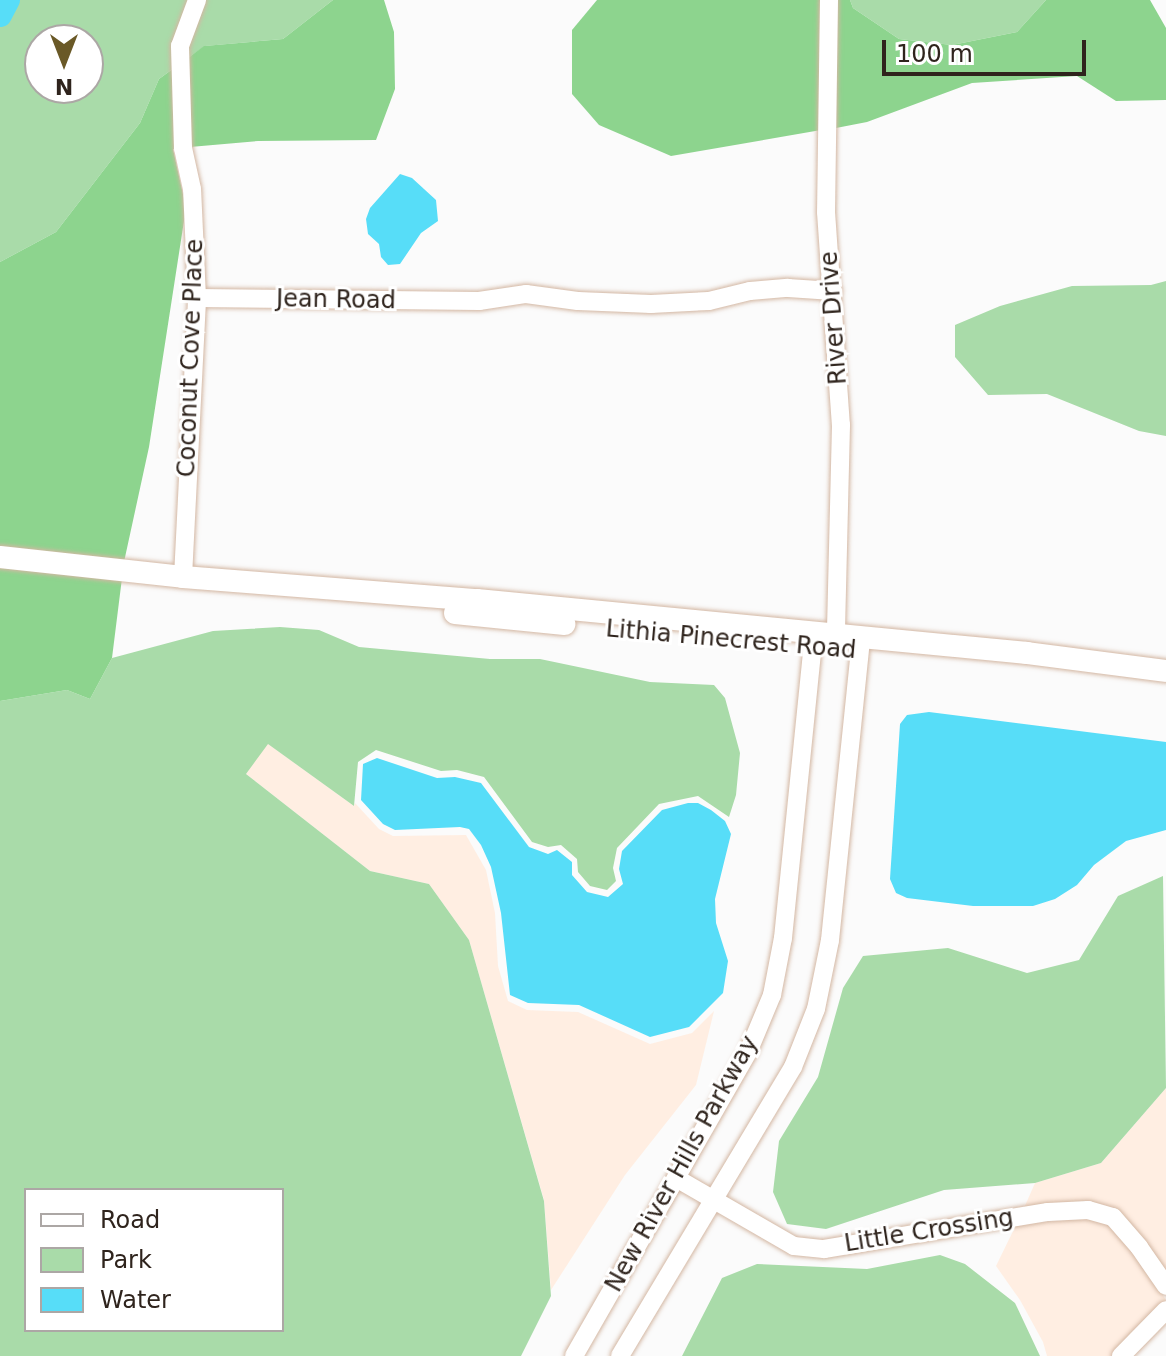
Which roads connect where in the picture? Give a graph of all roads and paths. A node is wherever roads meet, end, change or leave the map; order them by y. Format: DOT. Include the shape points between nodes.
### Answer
graph roads {
  1 [pos="197,0"];
  2 [pos="829,0"];
  3 [pos="833,291"];
  4 [pos="197,298"];
  5 [pos="0,557"];
  6 [pos="183,577"];
  7 [pos="821,639"];
  8 [pos="860,645"];
  9 [pos="1166,671"];
  10 [pos="1166,686"];
  11 [pos="676,1178"];
  12 [pos="713,1201"];
  13 [pos="1166,1286"];
  14 [pos="1166,1310"];
  15 [pos="574,1356"];
  16 [pos="620,1356"];
  17 [pos="1121,1356"];
  1 -- 4 [label="street, Coconut Cove Place" via="180,46"];
  2 -- 3 [label="street, River Drive" via="826,212"];
  3 -- 4 [label="street, Jean Road" via="775,289 651,304 526,294 476,301"];
  3 -- 7 [label="street, River Drive" via="841,425"];
  4 -- 6 [label="street, Coconut Cove Place"];
  5 -- 6 [label="main road, Lithia Pinecrest Road"];
  6 -- 7 [label="main road, Lithia Pinecrest Road"];
  7 -- 8 [label="main road, Lithia Pinecrest Road"];
  7 -- 11 [label="street, New River Hills Parkway" via="772,995 749,1050"];
  8 -- 9 [label="main road, Lithia Pinecrest Road" via="1064,657"];
  8 -- 10 [label="main road, Lithia Pinecrest Road"];
  8 -- 12 [label="street, New River Hills Parkway" via="830,940 816,1009 793,1067"];
  11 -- 12 [label="street, Little Crossing"];
  11 -- 15 [label="street, New River Hills Parkway"];
  12 -- 13 [label="street, Little Crossing" via="794,1246 824,1249 1088,1210 1113,1217"];
  12 -- 16 [label="street, New River Hills Parkway"];
  14 -- 17 [label="street"];
}
